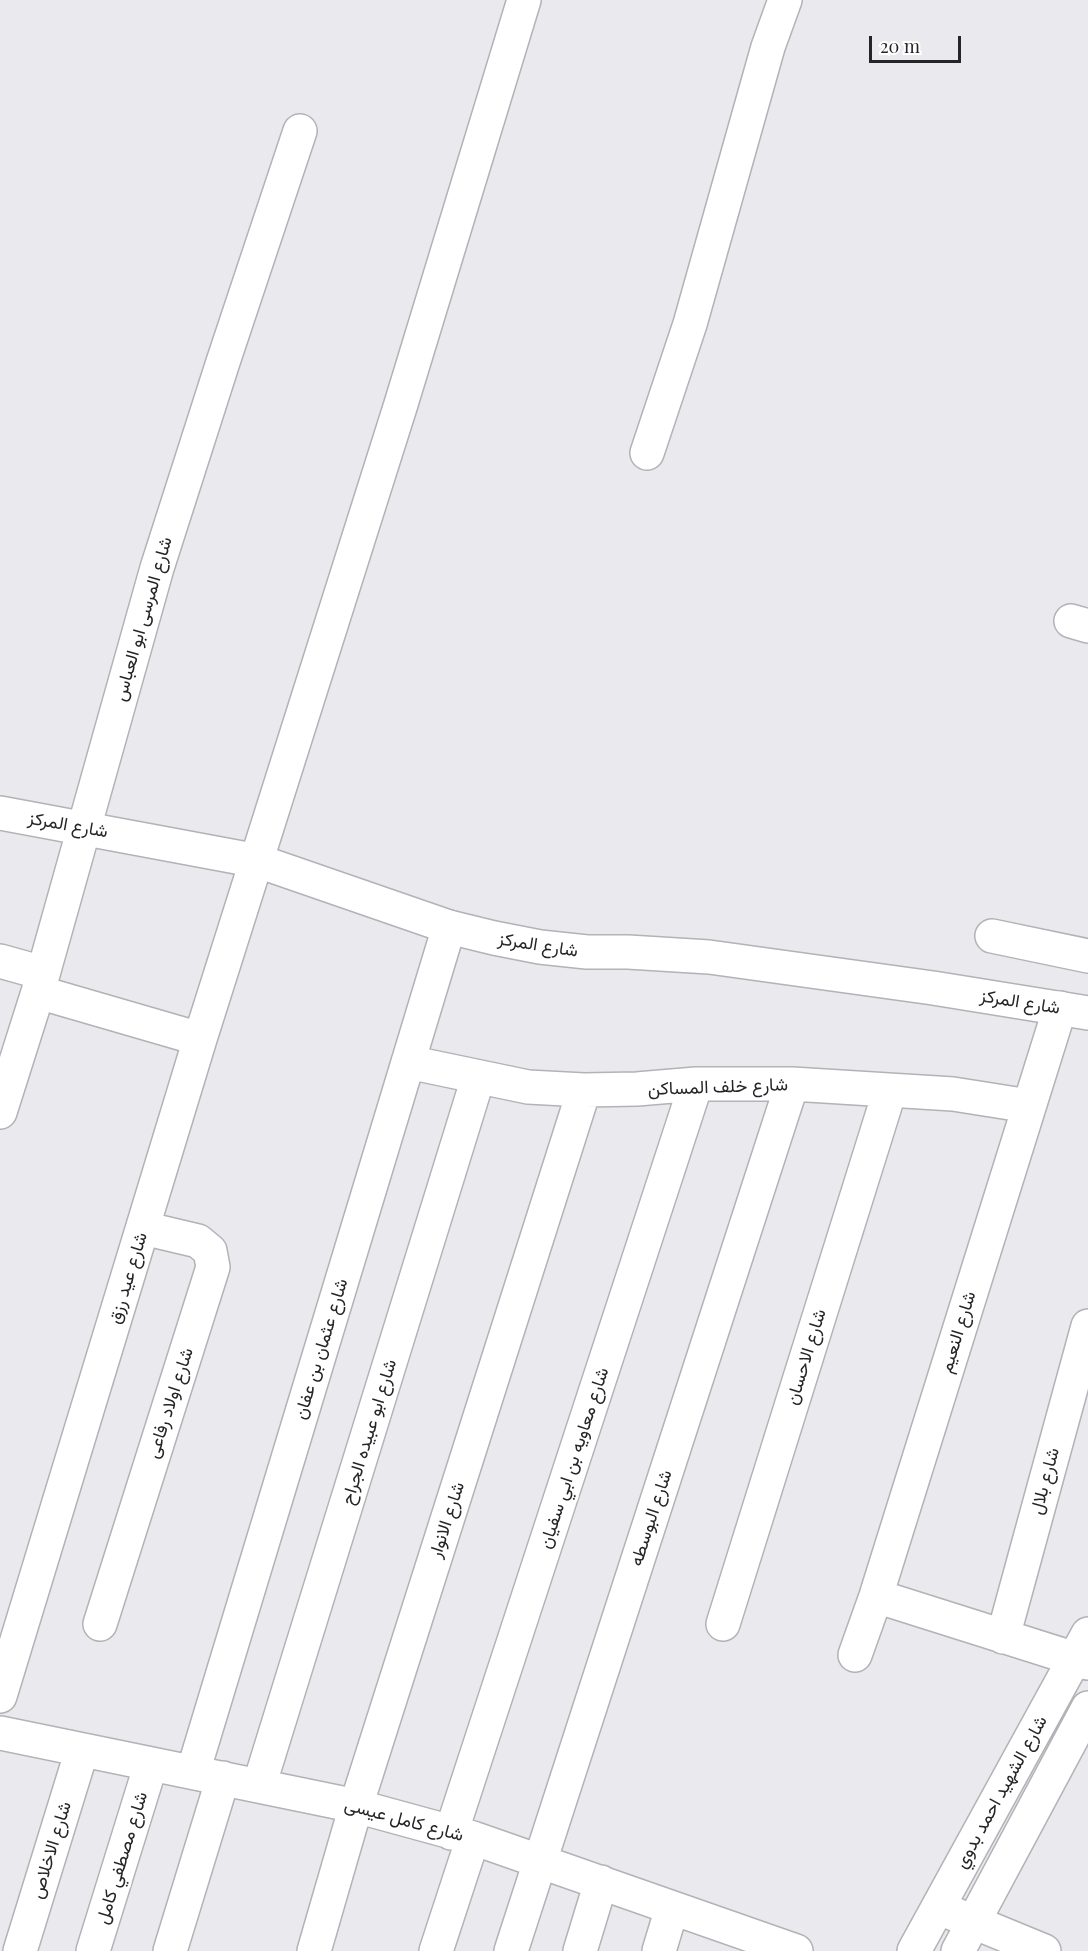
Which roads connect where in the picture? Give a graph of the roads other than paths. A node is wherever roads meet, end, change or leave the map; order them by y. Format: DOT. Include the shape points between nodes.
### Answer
graph roads {
  1 [pos="524,0"];
  2 [pos="785,0"];
  3 [pos="300,131"];
  4 [pos="647,453"];
  5 [pos="0,813"];
  6 [pos="84,828"];
  7 [pos="258,861"];
  8 [pos="449,927"];
  9 [pos="992,936"];
  10 [pos="1088,956"];
  11 [pos="0,961"];
  12 [pos="40,982"];
  13 [pos="1074,1011"];
  14 [pos="200,1039"];
  15 [pos="408,1062"];
  16 [pos="478,1078"];
  17 [pos="696,1084"];
  18 [pos="792,1084"];
  19 [pos="584,1090"];
  20 [pos="890,1090"];
  21 [pos="1029,1106"];
  22 [pos="0,1112"];
  23 [pos="143,1228"];
  24 [pos="1088,1326"];
  25 [pos="876,1596"];
  26 [pos="723,1623"];
  27 [pos="100,1624"];
  28 [pos="1003,1636"];
  29 [pos="1083,1652"];
  30 [pos="855,1655"];
  31 [pos="0,1696"];
  32 [pos="1088,1708"];
  33 [pos="0,1733"];
  34 [pos="82,1750"];
  35 [pos="151,1764"];
  36 [pos="208,1775"];
  37 [pos="259,1786"];
  38 [pos="356,1806"];
  39 [pos="462,1835"];
  40 [pos="540,1861"];
  41 [pos="601,1882"];
  42 [pos="938,1907"];
  43 [pos="672,1908"];
  44 [pos="973,1922"];
  45 [pos="781,1948"];
  46 [pos="20,1951"];
  47 [pos="93,1951"];
  48 [pos="170,1951"];
  49 [pos="314,1951"];
  50 [pos="436,1951"];
  51 [pos="510,1951"];
  52 [pos="580,1951"];
  53 [pos="658,1951"];
  54 [pos="914,1951"];
  55 [pos="958,1951"];
  56 [pos="1044,1951"];
  1 -- 7 [label="street, شارع عيد رزق"];
  2 -- 4 [label="street" via="768,47 690,324"];
  3 -- 6 [label="street, شارع المرسى ابو العباس" via="157,568"];
  5 -- 6 [label="street, شارع المركز"];
  6 -- 7 [label="street, شارع المركز"];
  6 -- 12 [label="street, شارع المرسى ابو العباس"];
  7 -- 8 [label="street, شارع المركز"];
  7 -- 14 [label="street, شارع عيد رزق"];
  8 -- 13 [label="street, شارع المركز" via="540,947 709,957"];
  8 -- 15 [label="street, شارع عثمان بن عفان"];
  9 -- 10 [label="street"];
  11 -- 12 [label="street"];
  12 -- 14 [label="street"];
  12 -- 22 [label="street, شارع المرسى ابو العباس"];
  13 -- 21 [label="street, شارع النعيم"];
  14 -- 23 [label="street, شارع عيد رزق"];
  15 -- 16 [label="street, شارع خلف المساكن"];
  15 -- 36 [label="street, شارع عثمان بن عفان"];
  16 -- 19 [label="street, شارع خلف المساكن" via="528,1087"];
  16 -- 37 [label="street, شارع ابو عبيده الجراح"];
  17 -- 18 [label="street, شارع خلف المساكن"];
  17 -- 19 [label="street, شارع خلف المساكن"];
  17 -- 39 [label="street, شارع معاويه بن ابي سفيان"];
  18 -- 20 [label="street, شارع خلف المساكن"];
  18 -- 40 [label="street, شارع البوسطه"];
  19 -- 38 [label="street, شارع الانوار"];
  20 -- 21 [label="street, شارع خلف المساكن" via="953,1094"];
  20 -- 26 [label="street, شارع الاحسان"];
  21 -- 25 [label="street, شارع النعيم"];
  23 -- 27 [label="street, شارع اولاد رفاعى" via="198,1241 210,1251 213,1267"];
  23 -- 31 [label="street, شارع عيد رزق"];
  24 -- 28 [label="street, شارع بلال"];
  25 -- 28 [label="street"];
  25 -- 30 [label="street, شارع النعيم"];
  28 -- 29 [label="street"];
  29 -- 42 [label="street, شارع الشهيد احمد بدوي"];
  32 -- 44 [label="street, شارع الشهيد احمد بدوي"];
  33 -- 34 [label="street, شارع كامل عيسى"];
  34 -- 35 [label="street, شارع كامل عيسى"];
  34 -- 46 [label="street, شارع الاخلاص"];
  35 -- 36 [label="street, شارع كامل عيسى"];
  35 -- 47 [label="street, شارع مصطفي كامل"];
  36 -- 37 [label="street, شارع كامل عيسى"];
  36 -- 48 [label="street"];
  37 -- 38 [label="street, شارع كامل عيسى"];
  38 -- 39 [label="street, شارع كامل عيسى"];
  38 -- 49 [label="street, شارع الانوار"];
  39 -- 40 [label="street, شارع كامل عيسى"];
  39 -- 50 [label="street, شارع معاويه بن ابي سفيان"];
  40 -- 41 [label="street, شارع كامل عيسى"];
  40 -- 51 [label="street, شارع البوسطه"];
  41 -- 43 [label="street, شارع كامل عيسى"];
  41 -- 52 [label="street"];
  42 -- 44 [label="street"];
  42 -- 54 [label="street, شارع الشهيد احمد بدوي"];
  43 -- 45 [label="street, شارع كامل عيسى"];
  43 -- 53 [label="street"];
  44 -- 55 [label="street, شارع الشهيد احمد بدوي"];
  44 -- 56 [label="street"];
}
